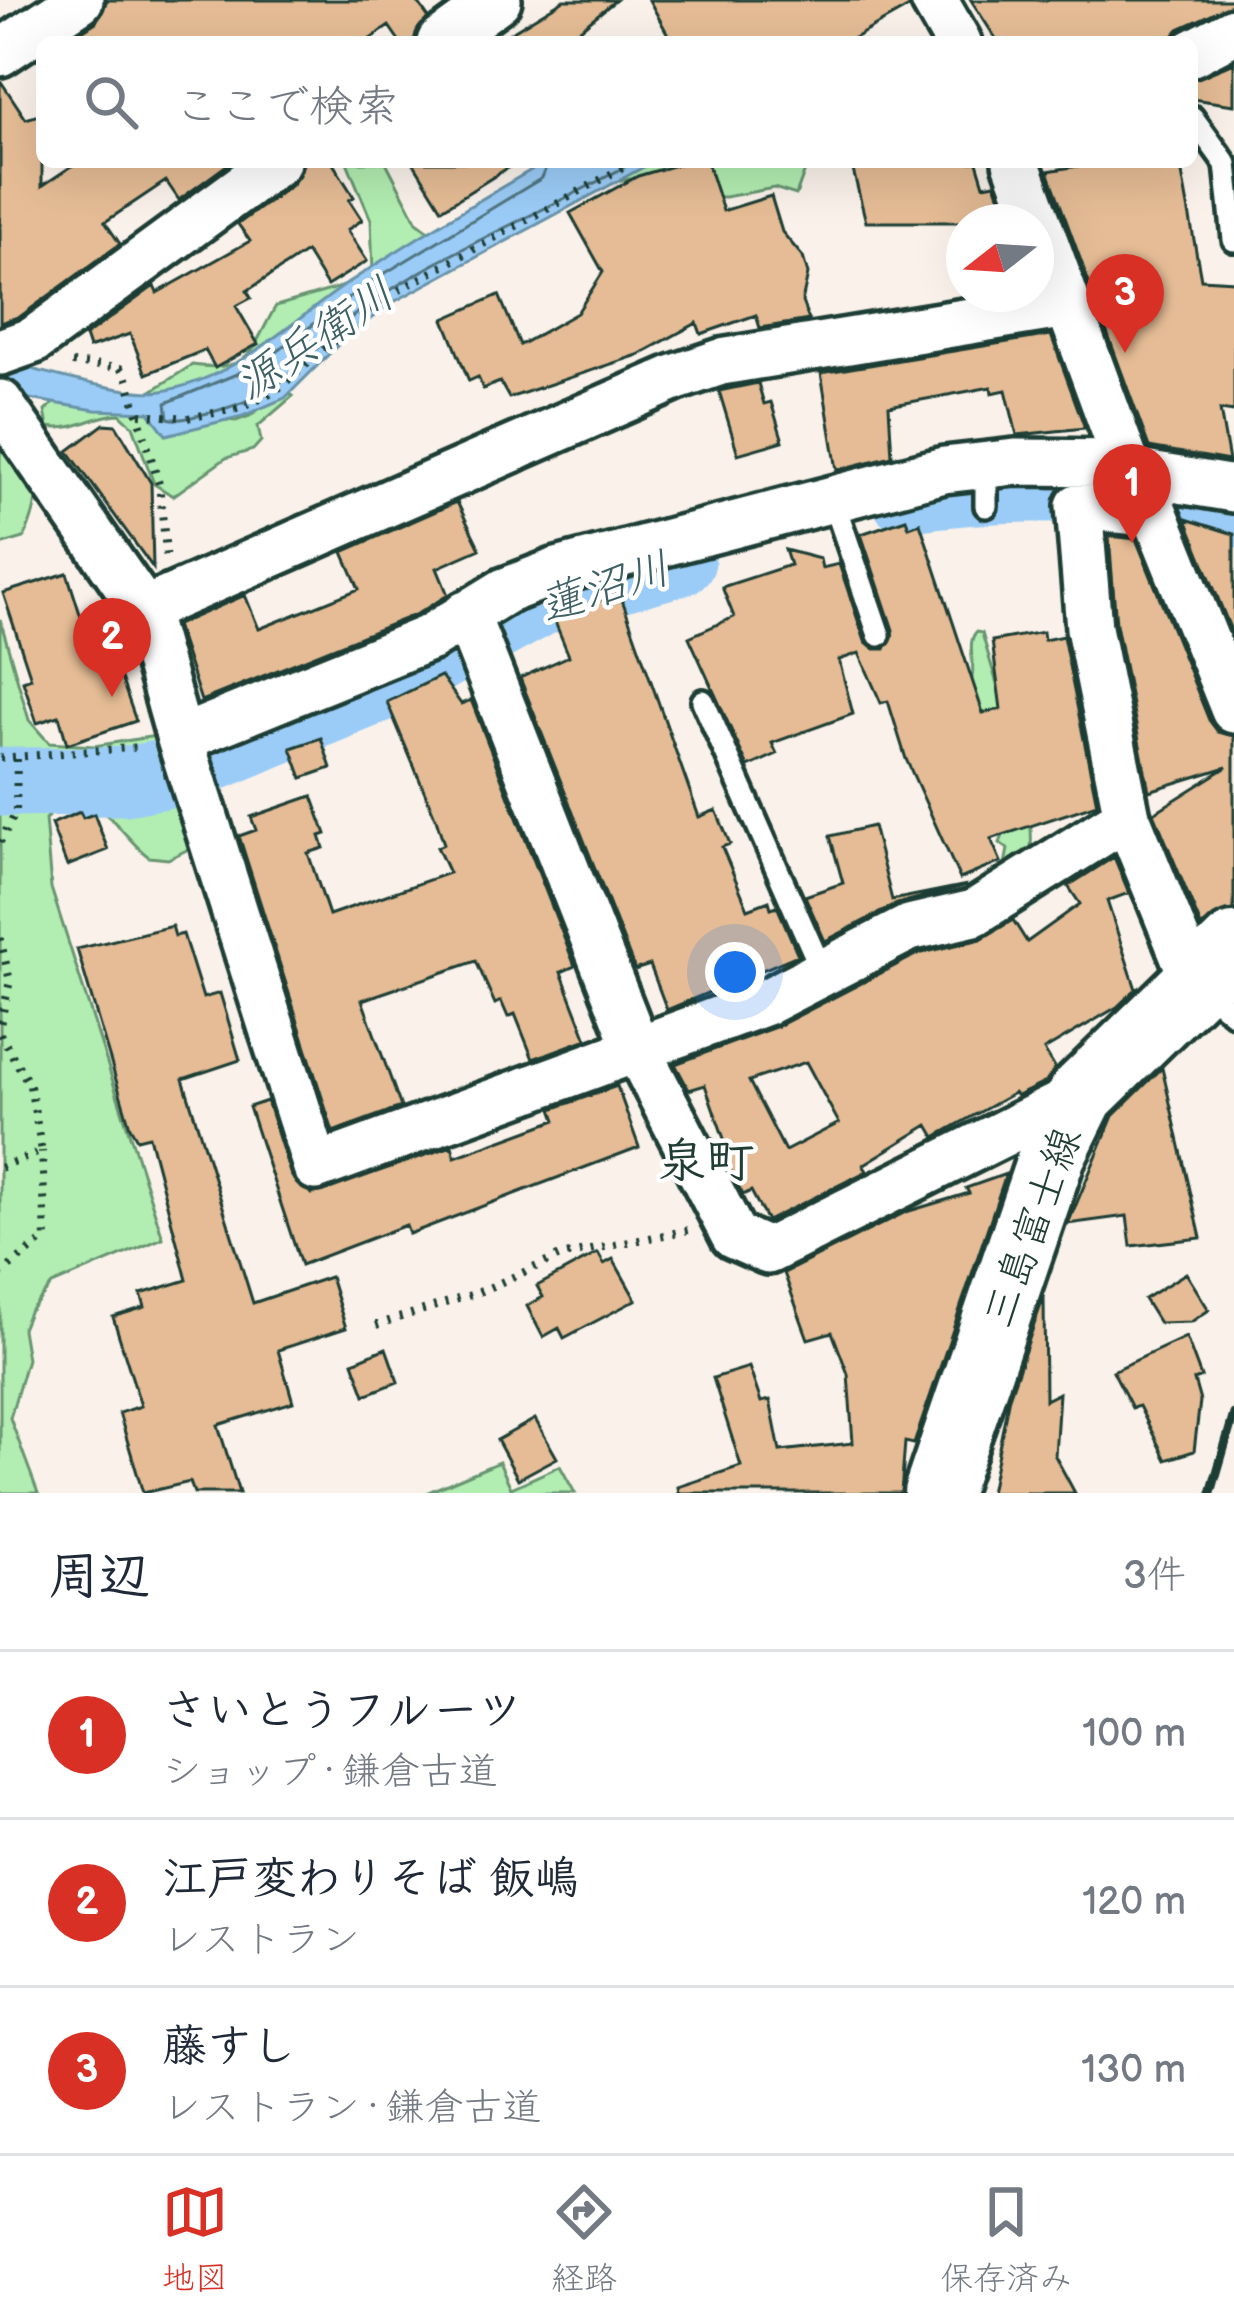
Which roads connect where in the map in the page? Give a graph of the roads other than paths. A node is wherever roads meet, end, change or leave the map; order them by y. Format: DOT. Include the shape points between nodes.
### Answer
graph roads {
  1 [pos="80,0"];
  2 [pos="934,0"];
  3 [pos="481,4"];
  4 [pos="1234,31"];
  5 [pos="446,36"];
  6 [pos="955,36"];
  7 [pos="1198,50"];
  8 [pos="0,53"];
  9 [pos="1198,125"];
  10 [pos="269,168"];
  11 [pos="1018,168"];
  12 [pos="1234,240"];
  13 [pos="1067,305"];
  14 [pos="0,352"];
  15 [pos="0,404"];
  16 [pos="1142,488"];
  17 [pos="1234,489"];
  18 [pos="838,512"];
  19 [pos="157,604"];
  20 [pos="472,630"];
  21 [pos="879,634"];
  22 [pos="703,701"];
  23 [pos="1234,710"];
  24 [pos="184,759"];
  25 [pos="1127,817"];
  26 [pos="822,971"];
  27 [pos="1221,980"];
  28 [pos="638,1049"];
  29 [pos="1082,1094"];
  30 [pos="937,1493"];
  1 -- 8 [label="street"];
  2 -- 6 [label="street"];
  3 -- 5 [label="street"];
  4 -- 7 [label="street"];
  9 -- 12 [label="lane" via="1226,164"];
  10 -- 14 [label="street" via="34,340"];
  11 -- 13 [label="street"];
  13 -- 16 [label="street"];
  13 -- 19 [label="street" via="721,362"];
  15 -- 19 [label="street"];
  16 -- 17 [label="street"];
  16 -- 18 [label="street" via="986,486"];
  16 -- 23 [label="street"];
  16 -- 25 [label="street" via="1079,506 1089,628"];
  18 -- 20 [label="street" via="557,571 505,591"];
  18 -- 21 [label="lane"];
  19 -- 24 [label="street"];
  20 -- 24 [label="street" via="429,638"];
  20 -- 28 [label="street"];
  22 -- 26 [label="lane"];
  24 -- 28 [label="street" via="316,1167"];
  25 -- 26 [label="street" via="985,908 909,928"];
  25 -- 27 [label="street"];
  26 -- 28 [label="street" via="766,1002"];
  27 -- 29 [label="main road, 三島富士線"];
  28 -- 29 [label="street" via="734,1236 768,1251"];
  29 -- 30 [label="main road, 三島富士線" via="1052,1156"];
}
